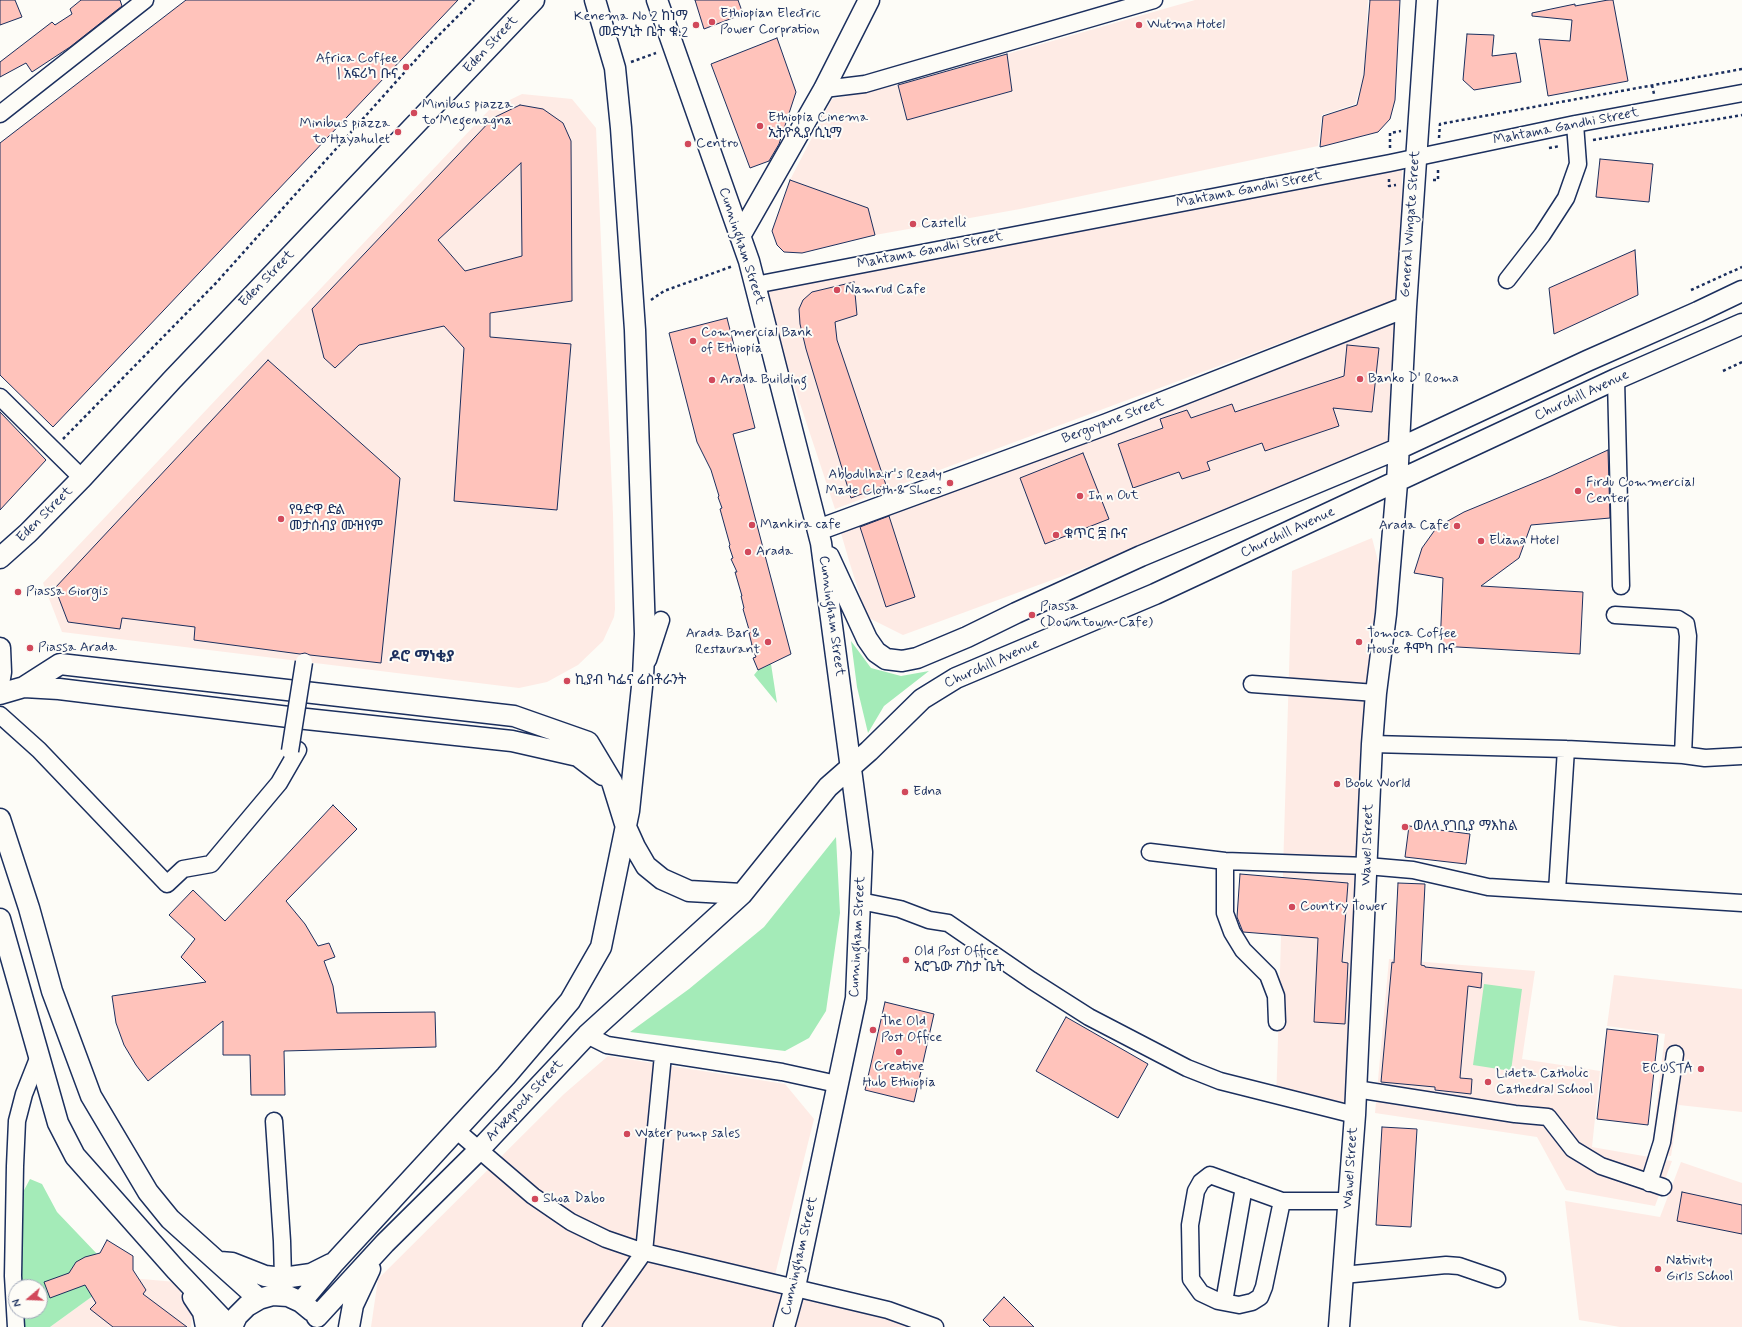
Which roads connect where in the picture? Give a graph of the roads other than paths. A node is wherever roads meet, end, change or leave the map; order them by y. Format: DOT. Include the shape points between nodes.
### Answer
graph roads {
  1 [pos="145,0"];
  2 [pos="534,0"];
  3 [pos="595,0"];
  4 [pos="657,0"];
  5 [pos="869,0"];
  6 [pos="1154,0"];
  7 [pos="1427,0"];
  8 [pos="824,89"];
  9 [pos="1742,93"];
  10 [pos="0,114"];
  11 [pos="1575,124"];
  12 [pos="1416,158"];
  13 [pos="740,236"];
  14 [pos="1507,280"];
  15 [pos="755,285"];
  16 [pos="1742,291"];
  17 [pos="1406,307"];
  18 [pos="1742,324"];
  19 [pos="1616,379"];
  20 [pos="0,396"];
  21 [pos="1400,448"];
  22 [pos="82,478"];
  23 [pos="1397,482"];
  24 [pos="820,536"];
  25 [pos="0,558"];
  26 [pos="1621,586"];
  27 [pos="1614,614"];
  28 [pos="661,620"];
  29 [pos="867,639"];
  30 [pos="0,648"];
  31 [pos="304,658"];
  32 [pos="644,677"];
  33 [pos="0,678"];
  34 [pos="1252,684"];
  35 [pos="24,688"];
  36 [pos="1376,693"];
  37 [pos="0,694"];
  38 [pos="0,715"];
  39 [pos="1372,744"];
  40 [pos="1566,749"];
  41 [pos="1683,755"];
  42 [pos="1742,756"];
  43 [pos="851,765"];
  44 [pos="612,782"];
  45 [pos="0,819"];
  46 [pos="626,827"];
  47 [pos="1150,852"];
  48 [pos="1225,861"];
  49 [pos="1368,866"];
  50 [pos="1557,891"];
  51 [pos="742,894"];
  52 [pos="860,901"];
  53 [pos="1742,903"];
  54 [pos="0,919"];
  55 [pos="1277,1022"];
  56 [pos="587,1035"];
  57 [pos="1675,1054"];
  58 [pos="663,1055"];
  59 [pos="39,1056"];
  60 [pos="837,1084"];
  61 [pos="1356,1089"];
  62 [pos="1355,1115"];
  63 [pos="274,1121"];
  64 [pos="456,1130"];
  65 [pos="478,1151"];
  66 [pos="1244,1187"];
  67 [pos="1282,1201"];
  68 [pos="1348,1202"];
  69 [pos="385,1243"];
  70 [pos="644,1252"];
  71 [pos="215,1261"];
  72 [pos="333,1264"];
  73 [pos="176,1270"];
  74 [pos="1343,1275"];
  75 [pos="13,1276"];
  76 [pos="283,1278"];
  77 [pos="1497,1279"];
  78 [pos="0,1286"];
  79 [pos="794,1287"];
  80 [pos="259,1299"];
  81 [pos="301,1302"];
  82 [pos="1224,1302"];
  83 [pos="319,1322"];
  84 [pos="16,1327"];
  85 [pos="206,1327"];
  86 [pos="231,1327"];
  87 [pos="349,1327"];
  88 [pos="591,1327"];
  89 [pos="784,1327"];
  90 [pos="935,1327"];
  91 [pos="1339,1327"];
  1 -- 10 [label="street"];
  2 -- 22 [label="main road, Eden Street"];
  3 -- 32 [label="main road" via="615,68 621,128 634,313 645,634"];
  4 -- 13 [label="main road, Cunningham Street"];
  5 -- 8 [label="main road"];
  6 -- 8 [label="street" via="864,84"];
  7 -- 12 [label="main road, General Wingate Street"];
  8 -- 13 [label="main road"];
  9 -- 11 [label="street, Mahtama Gandhi Street"];
  11 -- 12 [label="street, Mahtama Gandhi Street"];
  11 -- 14 [label="street" via="1578,164 1566,198 1542,235"];
  12 -- 15 [label="street, Mahtama Gandhi Street"];
  12 -- 17 [label="main road, General Wingate Street"];
  13 -- 15 [label="main road, Cunningham Street"];
  15 -- 24 [label="main road, Cunningham Street"];
  16 -- 21 [label="main road, Churchill Avenue"];
  17 -- 21 [label="main road, General Wingate Street"];
  17 -- 24 [label="main road, Bergoyane Street"];
  18 -- 19 [label="main road, Churchill Avenue"];
  19 -- 23 [label="main road, Churchill Avenue"];
  19 -- 26 [label="street"];
  20 -- 22 [label="street"];
  21 -- 23 [label="main road, General Wingate Street"];
  21 -- 29 [label="main road, Churchill Avenue" via="1141,556 923,656 902,661 886,658 876,652"];
  22 -- 25 [label="main road, Eden Street"];
  23 -- 36 [label="main road, Wawel Street" via="1386,614"];
  23 -- 43 [label="main road, Churchill Avenue" via="1155,594 956,678 912,708 869,751"];
  24 -- 29 [label="main road, Cunningham Street"];
  24 -- 43 [label="main road, Cunningham Street"];
  27 -- 41 [label="street" via="1678,619 1686,624 1688,636"];
  28 -- 32 [label="street"];
  30 -- 33 [label="main road"];
  31 -- 38 [label="street, bridge" via="294,750 279,783 211,864 183,869 167,884 39,750"];
  32 -- 46 [label="main road"];
  34 -- 36 [label="street"];
  35 -- 37 [label="main road"];
  35 -- 44 [label="main road" via="59,689 512,741 578,756"];
  35 -- 44 [label="main road" via="60,664 514,716 588,742"];
  36 -- 39 [label="main road, Wawel Street"];
  39 -- 40 [label="street"];
  39 -- 49 [label="main road, Wawel Street"];
  40 -- 41 [label="street"];
  40 -- 50 [label="street"];
  41 -- 42 [label="street" via="1705,758"];
  43 -- 51 [label="main road, Churchill Avenue" via="828,787"];
  43 -- 52 [label="main road, Cunningham Street" via="862,852"];
  44 -- 46 [label="main road"];
  45 -- 71 [label="main road" via="29,908 52,991 91,1096 148,1192 170,1219"];
  46 -- 51 [label="main road" via="646,866 662,879 689,891"];
  46 -- 64 [label="main road" via="601,946 570,1001"];
  47 -- 48 [label="street"];
  48 -- 49 [label="street"];
  48 -- 55 [label="street" via="1225,913 1232,932 1243,950 1268,975 1276,996"];
  49 -- 50 [label="street" via="1413,870 1488,887"];
  49 -- 61 [label="main road, Wawel Street"];
  50 -- 53 [label="street"];
  51 -- 56 [label="main road, Arbegnoch Street"];
  52 -- 60 [label="main road, Cunningham Street" via="856,998"];
  52 -- 62 [label="street" via="948,923 1089,1017 1187,1068 1220,1081"];
  54 -- 59 [label="main road"];
  56 -- 58 [label="street" via="607,1045"];
  56 -- 65 [label="main road, Arbegnoch Street"];
  57 -- 61 [label="street" via="1656,1185 1601,1166 1573,1150 1548,1117"];
  58 -- 60 [label="street" via="782,1072"];
  58 -- 70 [label="street"];
  59 -- 73 [label="main road" via="58,1123 75,1156"];
  59 -- 75 [label="street" via="26,1088 17,1121"];
  60 -- 79 [label="main road, Cunningham Street"];
  61 -- 62 [label="main road, Wawel Street"];
  62 -- 68 [label="main road, Wawel Street"];
  63 -- 76 [label="street"];
  64 -- 65 [label="street"];
  64 -- 72 [label="main road"];
  65 -- 69 [label="main road, Arbegnoch Street"];
  65 -- 70 [label="street" via="554,1212 594,1234"];
  66 -- 67 [label="street"];
  66 -- 82 [label="street"];
  66 -- 82 [label="street" via="1210,1175 1201,1182 1196,1191 1190,1225 1191,1279 1201,1293"];
  67 -- 68 [label="street"];
  67 -- 82 [label="street" via="1260,1297 1239,1305"];
  68 -- 74 [label="main road, Wawel Street"];
  69 -- 83 [label="main road, Arbegnoch Street"];
  69 -- 87 [label="main road" via="362,1283 353,1305"];
  70 -- 79 [label="street"];
  70 -- 88 [label="street"];
  71 -- 76 [label="main road" via="232,1263 265,1276"];
  71 -- 80 [label="main road"];
  72 -- 76 [label="main road" via="311,1274"];
  72 -- 81 [label="main road"];
  73 -- 85 [label="main road" via="203,1312"];
  73 -- 86 [label="main road"];
  74 -- 77 [label="street" via="1446,1265 1459,1266"];
  74 -- 91 [label="main road, Wawel Street"];
  75 -- 78 [label="street"];
  75 -- 84 [label="street"];
  79 -- 89 [label="main road, Cunningham Street"];
  79 -- 90 [label="street" via="888,1310"];
  80 -- 81 [label="main road" via="273,1295 288,1296"];
  80 -- 86 [label="main road" via="247,1306"];
  81 -- 83 [label="main road" via="310,1308"];
}
